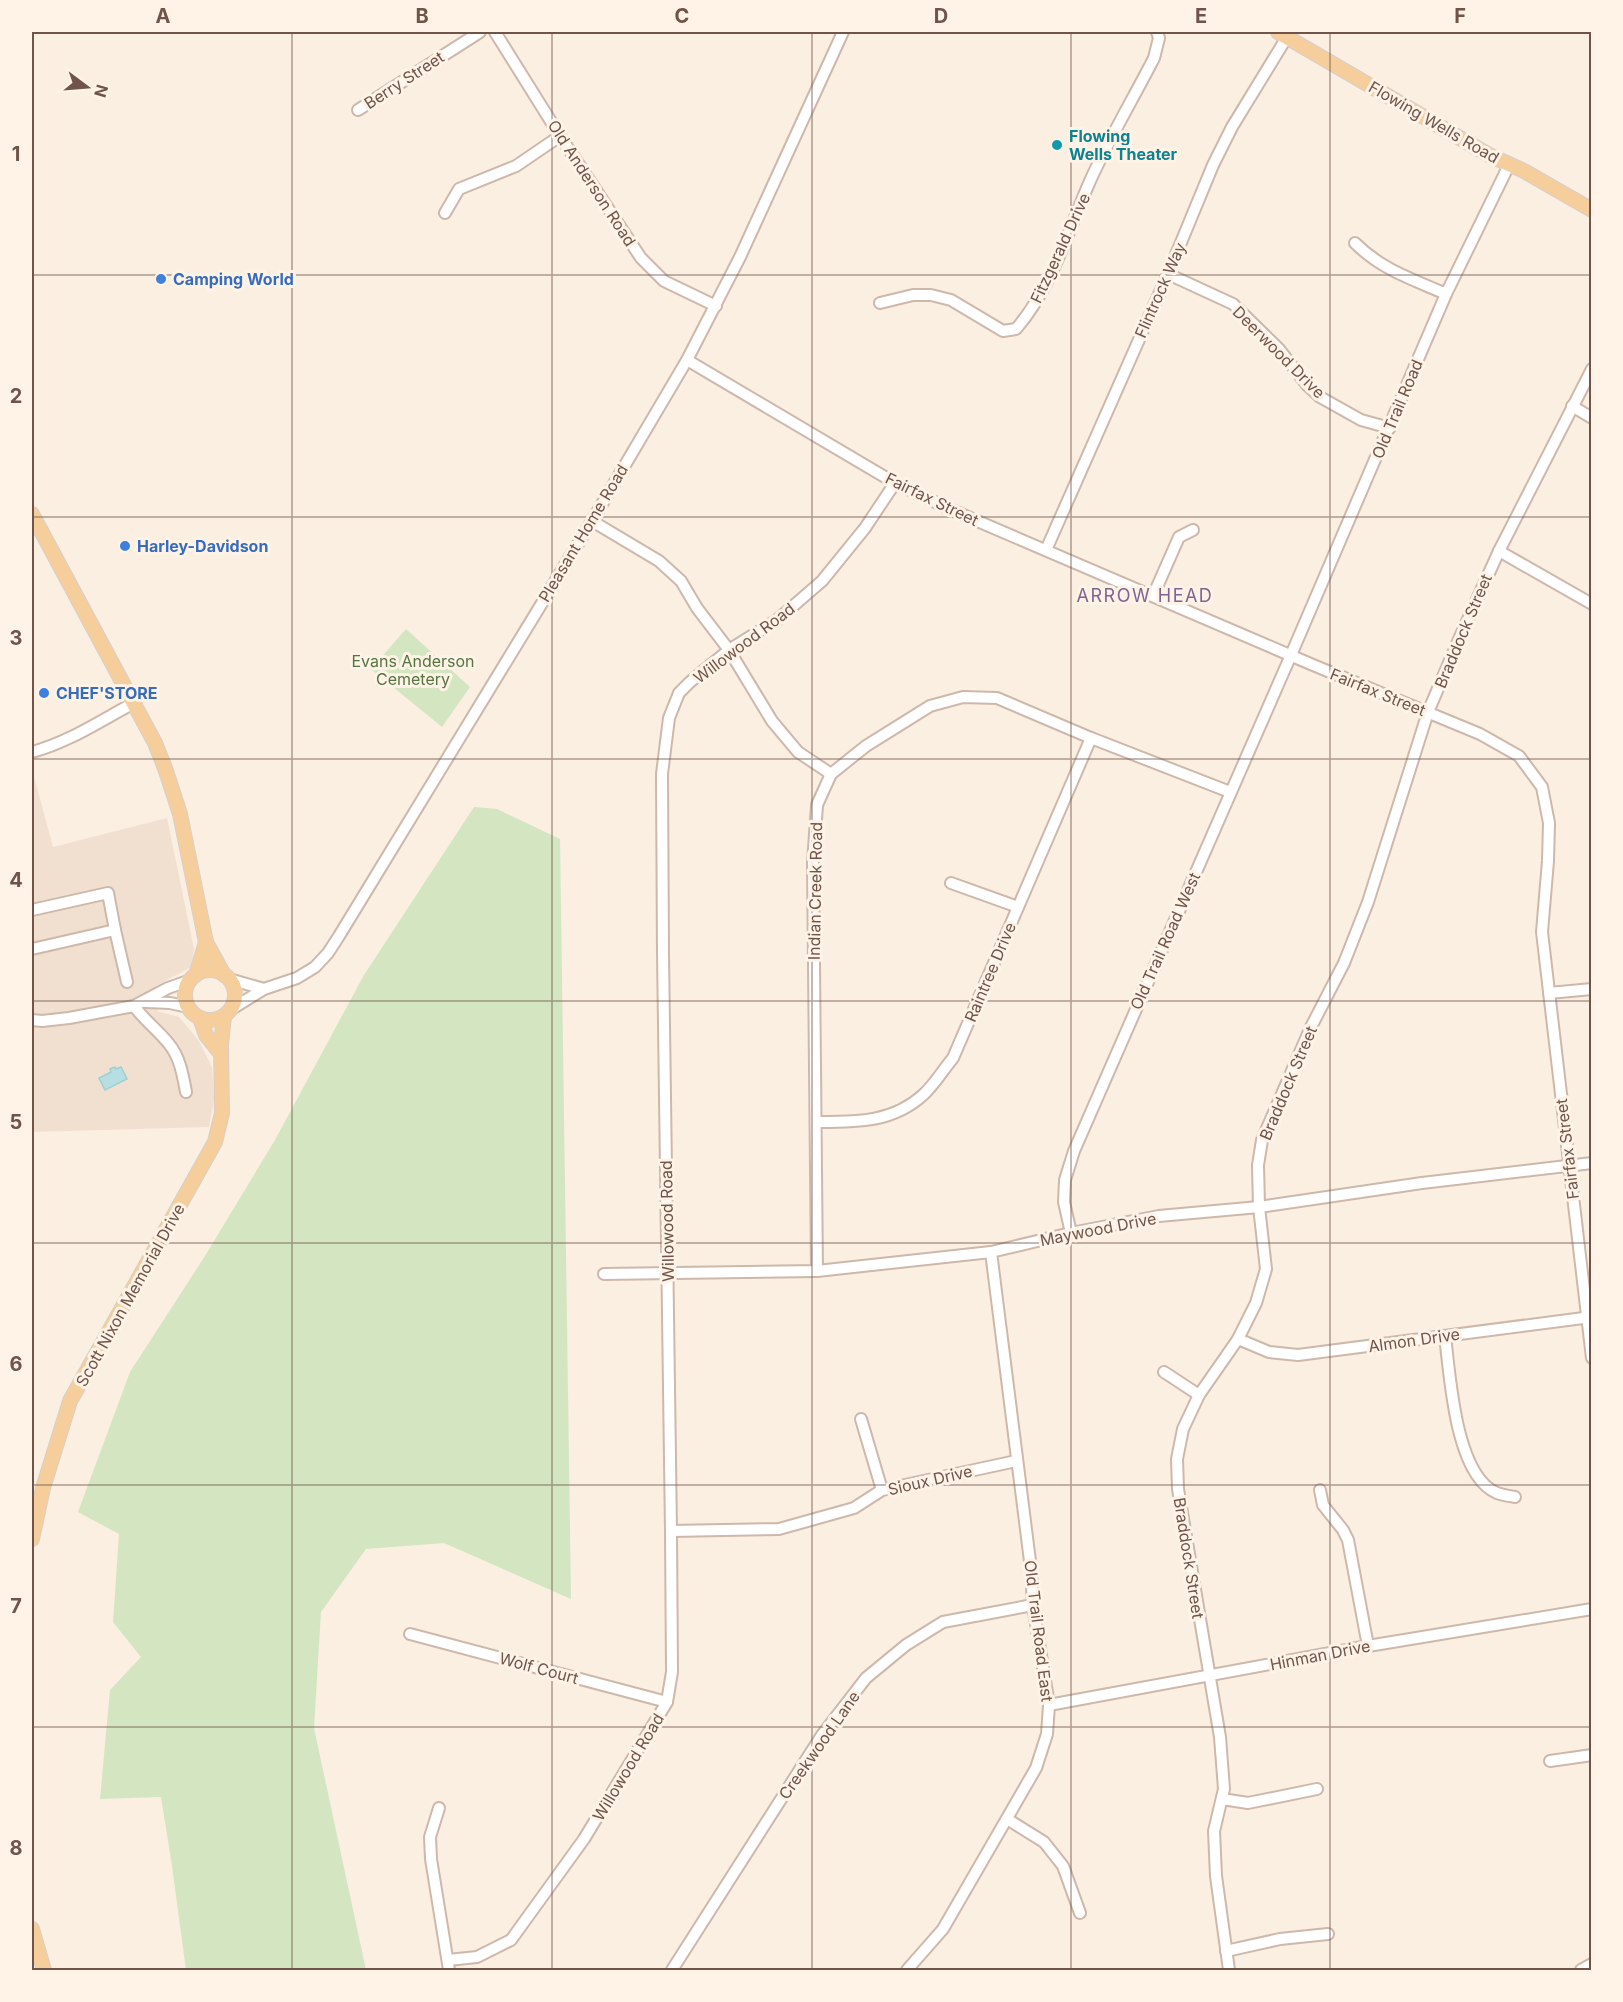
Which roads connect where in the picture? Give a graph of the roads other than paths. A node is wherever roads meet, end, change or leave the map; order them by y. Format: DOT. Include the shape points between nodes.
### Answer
graph roads {
  1 [pos="480,32"];
  2 [pos="495,32"];
  3 [pos="843,32"];
  4 [pos="1157,32"];
  5 [pos="1282,34"];
  6 [pos="358,110"];
  7 [pos="560,136"];
  8 [pos="1509,165"];
  9 [pos="1592,210"];
  10 [pos="445,213"];
  11 [pos="1355,243"];
  12 [pos="1168,274"];
  13 [pos="1446,294"];
  14 [pos="880,303"];
  15 [pos="716,306"];
  16 [pos="687,360"];
  17 [pos="1592,369"];
  18 [pos="1572,406"];
  19 [pos="1592,418"];
  20 [pos="1390,428"];
  21 [pos="895,483"];
  22 [pos="32,514"];
  23 [pos="592,521"];
  24 [pos="1193,530"];
  25 [pos="1046,550"];
  26 [pos="1499,551"];
  27 [pos="1153,596"];
  28 [pos="1592,604"];
  29 [pos="729,650"];
  30 [pos="1291,656"];
  31 [pos="132,704"];
  32 [pos="1428,712"];
  33 [pos="1090,738"];
  34 [pos="32,752"];
  35 [pos="831,774"];
  36 [pos="1230,792"];
  37 [pos="951,883"];
  38 [pos="1018,907"];
  39 [pos="32,910"];
  40 [pos="115,930"];
  41 [pos="206,942"];
  42 [pos="32,949"];
  43 [pos="193,977"];
  44 [pos="226,977"];
  45 [pos="127,982"];
  46 [pos="264,989"];
  47 [pos="1592,989"];
  48 [pos="1549,993"];
  49 [pos="138,1004"];
  50 [pos="188,1007"];
  51 [pos="227,1012"];
  52 [pos="201,1018"];
  53 [pos="32,1020"];
  54 [pos="221,1054"];
  55 [pos="186,1092"];
  56 [pos="816,1122"];
  57 [pos="1592,1163"];
  58 [pos="1569,1166"];
  59 [pos="1259,1207"];
  60 [pos="1071,1233"];
  61 [pos="991,1252"];
  62 [pos="817,1271"];
  63 [pos="604,1274"];
  64 [pos="668,1274"];
  65 [pos="1589,1317"];
  66 [pos="1445,1336"];
  67 [pos="1238,1339"];
  68 [pos="1592,1359"];
  69 [pos="1164,1372"];
  70 [pos="1199,1395"];
  71 [pos="861,1419"];
  72 [pos="1016,1461"];
  73 [pos="882,1490"];
  74 [pos="1320,1490"];
  75 [pos="1515,1497"];
  76 [pos="671,1531"];
  77 [pos="32,1539"];
  78 [pos="1033,1605"];
  79 [pos="1592,1609"];
  80 [pos="410,1634"];
  81 [pos="1368,1646"];
  82 [pos="1209,1676"];
  83 [pos="668,1702"];
  84 [pos="1049,1705"];
  85 [pos="1592,1755"];
  86 [pos="1550,1761"];
  87 [pos="1317,1789"];
  88 [pos="1222,1799"];
  89 [pos="439,1808"];
  90 [pos="1007,1820"];
  91 [pos="1080,1913"];
  92 [pos="32,1929"];
  93 [pos="1328,1934"];
  94 [pos="1226,1951"];
  95 [pos="1592,1964"];
  96 [pos="449,1965"];
  97 [pos="44,1971"];
  98 [pos="672,1971"];
  99 [pos="907,1971"];
  100 [pos="1229,1971"];
  101 [pos="1581,1971"];
  1 -- 6 [label="street, Berry Street"];
  2 -- 7 [label="street, Old Anderson Road"];
  3 -- 15 [label="street, Pleasant Home Road"];
  4 -- 14 [label="street, Fitzgerald Drive" via="1154,58 1091,179 1039,295 1017,329 1004,331 951,300 931,295"];
  5 -- 8 [label="main road, Flowing Wells Road"];
  5 -- 12 [label="street, Flintrock Way" via="1213,165"];
  7 -- 10 [label="street" via="516,166 459,189"];
  7 -- 15 [label="street, Old Anderson Road" via="651,270 664,281"];
  8 -- 9 [label="main road, Flowing Wells Road"];
  8 -- 13 [label="street, Old Trail Road"];
  11 -- 13 [label="street" via="1370,259"];
  12 -- 20 [label="street, Deerwood Drive" via="1233,304 1320,397 1361,420"];
  12 -- 25 [label="street, Flintrock Way"];
  13 -- 20 [label="street, Old Trail Road"];
  15 -- 16 [label="street, Pleasant Home Road"];
  16 -- 21 [label="street, Fairfax Street"];
  16 -- 23 [label="street, Pleasant Home Road"];
  17 -- 18 [label="street, Braddock Street"];
  18 -- 19 [label="street"];
  18 -- 26 [label="street, Braddock Street"];
  20 -- 30 [label="street, Old Trail Road"];
  21 -- 25 [label="street, Fairfax Street"];
  21 -- 29 [label="street, Willowood Road" via="865,528 822,580 777,620"];
  22 -- 31 [label="main road"];
  23 -- 29 [label="street" via="658,561 681,581"];
  23 -- 46 [label="street, Pleasant Home Road" via="328,953 297,978"];
  24 -- 27 [label="street" via="1179,537"];
  25 -- 27 [label="street, Fairfax Street"];
  26 -- 28 [label="street"];
  26 -- 32 [label="street, Braddock Street"];
  27 -- 30 [label="street, Fairfax Street"];
  29 -- 35 [label="street" via="772,722 798,752"];
  29 -- 64 [label="street, Willowood Road" via="680,693 669,718 662,774"];
  30 -- 32 [label="street, Fairfax Street"];
  30 -- 36 [label="street, Old Trail Road West"];
  31 -- 34 [label="street"];
  31 -- 41 [label="main road" via="155,743 173,790"];
  32 -- 48 [label="street, Fairfax Street" via="1519,756 1542,788 1549,823 1542,932"];
  32 -- 59 [label="street, Braddock Street" via="1368,902 1262,1140"];
  33 -- 35 [label="street, Indian Creek Road" via="997,698 963,697 930,706 866,746"];
  33 -- 36 [label="street, Indian Creek Road"];
  33 -- 38 [label="street, Raintree Drive"];
  35 -- 56 [label="street, Indian Creek Road" via="817,805 813,863"];
  36 -- 60 [label="street, Old Trail Road West" via="1074,1151 1065,1180 1064,1202"];
  37 -- 38 [label="street"];
  38 -- 56 [label="street, Raintree Drive" via="953,1058 924,1095 892,1115 856,1122"];
  39 -- 40 [label="street" via="108,893"];
  40 -- 42 [label="street"];
  40 -- 45 [label="street"];
  41 -- 43 [label="main road"];
  41 -- 44 [label="main road"];
  43 -- 44 [label="main road" via="207,971"];
  43 -- 49 [label="street"];
  43 -- 50 [label="main road" via="186,991"];
  44 -- 46 [label="street"];
  44 -- 51 [label="main road" via="235,993"];
  46 -- 51 [label="street, Pleasant Home Road"];
  47 -- 48 [label="street"];
  48 -- 58 [label="street, Fairfax Street"];
  49 -- 50 [label="street" via="170,1002"];
  49 -- 53 [label="street" via="69,1018"];
  49 -- 55 [label="street" via="141,1016 171,1046"];
  50 -- 52 [label="main road"];
  51 -- 52 [label="main road" via="217,1019"];
  51 -- 54 [label="main road, Scott Nixon Memorial Drive"];
  52 -- 54 [label="main road" via="206,1035"];
  54 -- 77 [label="main road, Scott Nixon Memorial Drive" via="222,1113 215,1143 70,1401"];
  56 -- 62 [label="street, Indian Creek Road"];
  57 -- 58 [label="street, Maywood Drive"];
  58 -- 59 [label="street, Maywood Drive"];
  58 -- 65 [label="street, Fairfax Street"];
  59 -- 60 [label="street, Maywood Drive" via="1159,1216"];
  59 -- 67 [label="street, Braddock Street" via="1266,1269 1256,1303"];
  60 -- 61 [label="street, Maywood Drive"];
  61 -- 62 [label="street, Maywood Drive"];
  61 -- 72 [label="street, Old Trail Road East"];
  62 -- 64 [label="street, Maywood Drive"];
  63 -- 64 [label="street, Maywood Drive"];
  64 -- 76 [label="street, Willowood Road"];
  65 -- 66 [label="street, Almon Drive"];
  65 -- 68 [label="street, Fairfax Street"];
  66 -- 67 [label="street, Almon Drive" via="1298,1355 1269,1352"];
  66 -- 75 [label="street" via="1458,1430 1466,1454 1487,1486 1496,1493"];
  67 -- 70 [label="street, Braddock Street"];
  69 -- 70 [label="street"];
  70 -- 82 [label="street, Braddock Street" via="1182,1429 1178,1489"];
  71 -- 73 [label="street"];
  72 -- 73 [label="street, Sioux Drive"];
  72 -- 78 [label="street, Old Trail Road East"];
  73 -- 76 [label="street, Sioux Drive" via="854,1508 779,1529"];
  74 -- 81 [label="street" via="1323,1505 1347,1540"];
  76 -- 83 [label="street, Willowood Road" via="672,1672"];
  78 -- 84 [label="street, Old Trail Road East"];
  78 -- 98 [label="street, Creekwood Lane" via="943,1622 906,1645 866,1678 822,1735"];
  79 -- 81 [label="street, Hinman Drive"];
  80 -- 83 [label="street, Wolf Court"];
  81 -- 82 [label="street, Hinman Drive"];
  82 -- 84 [label="street, Hinman Drive"];
  82 -- 88 [label="street, Braddock Street" via="1220,1737"];
  83 -- 96 [label="street, Willowood Road" via="584,1839 511,1940 477,1957"];
  84 -- 90 [label="street, Old Trail Road East" via="1047,1734 1036,1768"];
  85 -- 86 [label="street"];
  87 -- 88 [label="street" via="1248,1803"];
  88 -- 94 [label="street, Braddock Street" via="1214,1832"];
  89 -- 96 [label="street" via="430,1838 431,1859"];
  90 -- 91 [label="street" via="1044,1842 1057,1858"];
  90 -- 99 [label="street, Old Trail Road East" via="943,1929"];
  92 -- 97 [label="main road"];
  93 -- 94 [label="street"];
  94 -- 100 [label="street, Braddock Street"];
  95 -- 101 [label="street"];
}
